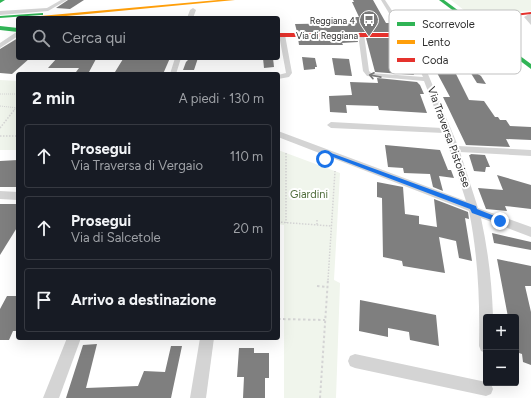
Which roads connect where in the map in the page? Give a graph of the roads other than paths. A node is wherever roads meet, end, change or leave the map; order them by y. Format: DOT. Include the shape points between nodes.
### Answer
graph roads {
  1 [pos="3,0"];
  2 [pos="65,0"];
  3 [pos="199,0"];
  4 [pos="233,0"];
  5 [pos="383,0"];
  6 [pos="441,0"];
  7 [pos="447,0"];
  8 [pos="0,2"];
  9 [pos="193,10"];
  10 [pos="391,10"];
  11 [pos="454,10"];
  12 [pos="461,10"];
  13 [pos="0,13"];
  14 [pos="531,14"];
  15 [pos="521,15"];
  16 [pos="52,16"];
  17 [pos="191,16"];
  18 [pos="0,17"];
  19 [pos="16,19"];
  20 [pos="0,21"];
  21 [pos="531,23"];
  22 [pos="0,28"];
  23 [pos="16,30"];
  24 [pos="16,34"];
  25 [pos="361,34"];
  26 [pos="389,34"];
  27 [pos="280,35"];
  28 [pos="0,46"];
  29 [pos="521,55"];
  30 [pos="177,60"];
  31 [pos="521,60"];
  32 [pos="531,62"];
  33 [pos="521,65"];
  34 [pos="531,67"];
  35 [pos="174,72"];
  36 [pos="531,72"];
  37 [pos="426,74"];
  38 [pos="280,77"];
  39 [pos="428,79"];
  40 [pos="331,125"];
  41 [pos="448,131"];
  42 [pos="280,135"];
  43 [pos="280,140"];
  44 [pos="455,149"];
  45 [pos="531,153"];
  46 [pos="333,154"];
  47 [pos="0,195"];
  48 [pos="16,196"];
  49 [pos="474,209"];
  50 [pos="531,232"];
  51 [pos="486,314"];
  52 [pos="73,340"];
  53 [pos="207,340"];
  54 [pos="356,361"];
  55 [pos="487,390"];
  56 [pos="51,398"];
  57 [pos="198,398"];
  1 -- 8 [label="main road"];
  2 -- 13 [label="street" via="48,9"];
  3 -- 18 [label="main road"];
  4 -- 16 [label="main road"];
  5 -- 10 [label="street, Via Traversa Pistoiese"];
  6 -- 11 [label="main road"];
  7 -- 12 [label="main road"];
  9 -- 17 [label="street"];
  14 -- 15 [label="main road"];
  14 -- 21 [label="street" via="527,17"];
  19 -- 20 [label="main road"];
  22 -- 23 [label="main road"];
  24 -- 28 [label="street"];
  25 -- 26 [label="main road, Via di Reggiana"];
  25 -- 27 [label="main road, Via di Reggiana"];
  39 -- 25 [label="street, one-way" via="369,75 366,71"];
  27 -- 38 [label="street" via="289,73"];
  29 -- 32 [label="main road"];
  30 -- 35 [label="street"];
  31 -- 34 [label="main road"];
  33 -- 36 [label="main road"];
  37 -- 39 [label="street, Via Traversa Pistoiese"];
  39 -- 41 [label="street, Via Traversa Pistoiese"];
  40 -- 41 [label="street"];
  41 -- 44 [label="street, Via Traversa Pistoiese"];
  42 -- 46 [label="street"];
  43 -- 46 [label="street" via="325,159"];
  44 -- 45 [label="street"];
  44 -- 49 [label="street, Via Traversa Pistoiese"];
  46 -- 49 [label="street"];
  47 -- 48 [label="street"];
  49 -- 50 [label="street"];
  49 -- 51 [label="street, Via Traversa Pistoiese" via="485,270"];
  52 -- 56 [label="street"];
  53 -- 57 [label="street"];
  54 -- 55 [label="street"];
}
